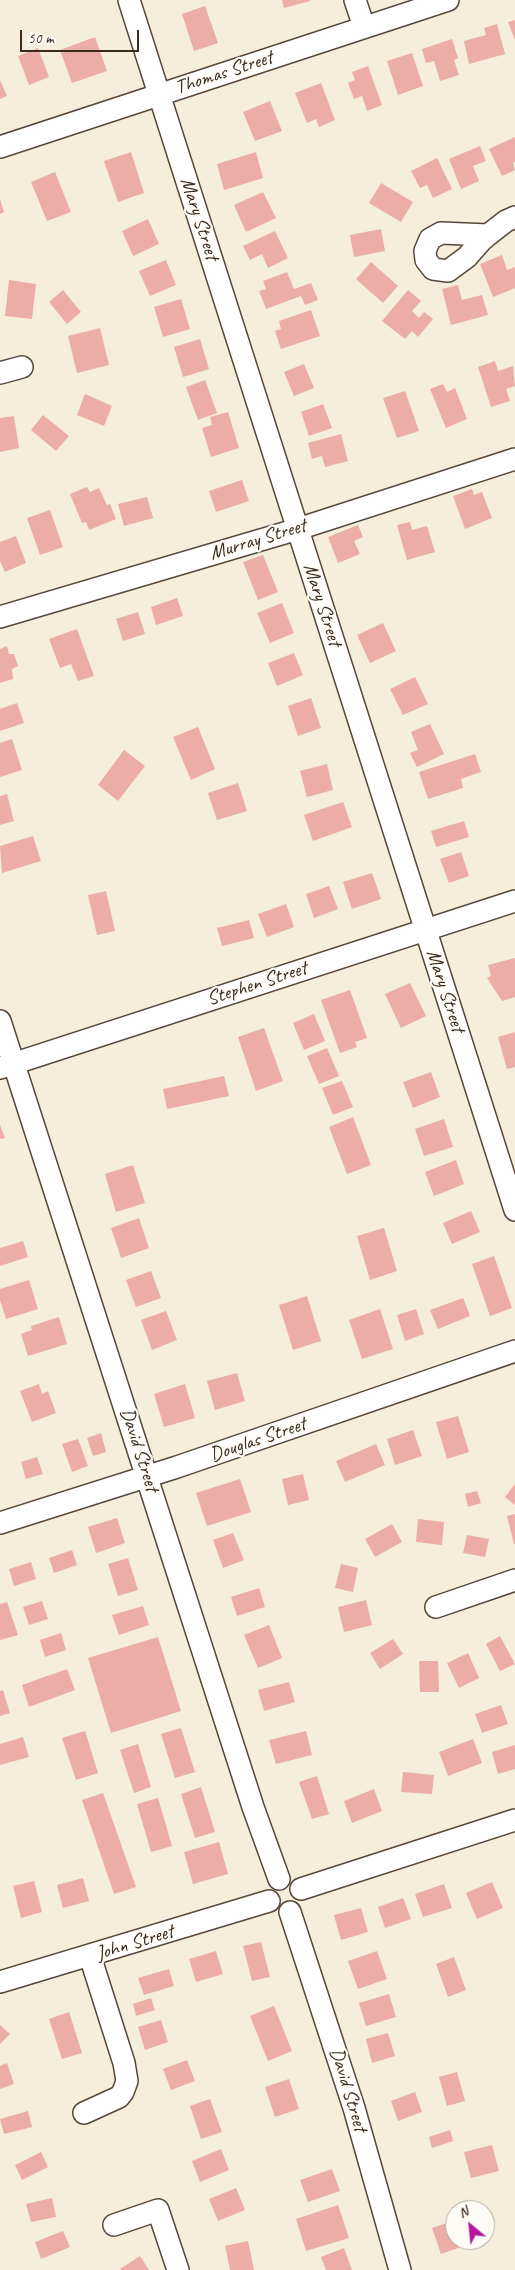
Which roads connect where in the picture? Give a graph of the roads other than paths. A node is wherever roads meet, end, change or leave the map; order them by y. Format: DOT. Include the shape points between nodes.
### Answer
graph roads {
  1 [pos="129,0"];
  2 [pos="355,0"];
  3 [pos="448,0"];
  4 [pos="364,27"];
  5 [pos="159,95"];
  6 [pos="0,146"];
  7 [pos="515,217"];
  8 [pos="488,235"];
  9 [pos="22,367"];
  10 [pos="0,373"];
  11 [pos="515,459"];
  12 [pos="298,529"];
  13 [pos="0,617"];
  14 [pos="515,901"];
  15 [pos="426,930"];
  16 [pos="0,1021"];
  17 [pos="7,1066"];
  18 [pos="515,1210"];
  19 [pos="515,1351"];
  20 [pos="147,1477"];
  21 [pos="0,1523"];
  22 [pos="515,1580"];
  23 [pos="436,1607"];
  24 [pos="515,1820"];
  25 [pos="278,1879"];
  26 [pos="301,1889"];
  27 [pos="269,1902"];
  28 [pos="290,1912"];
  29 [pos="90,1956"];
  30 [pos="0,1982"];
  31 [pos="84,2113"];
  32 [pos="114,2226"];
  33 [pos="178,2270"];
  34 [pos="400,2270"];
  1 -- 5 [label="street, Mary Street"];
  2 -- 4 [label="street"];
  3 -- 4 [label="street, Thomas Street"];
  4 -- 5 [label="street, Thomas Street"];
  5 -- 6 [label="street, Thomas Street"];
  5 -- 12 [label="street, Mary Street"];
  7 -- 8 [label="street"];
  9 -- 10 [label="street"];
  11 -- 12 [label="street, Murray Street"];
  12 -- 13 [label="street, Murray Street"];
  12 -- 15 [label="street, Mary Street"];
  14 -- 15 [label="street, Stephen Street"];
  15 -- 17 [label="street, Stephen Street"];
  15 -- 18 [label="street, Mary Street"];
  16 -- 17 [label="street, David Street"];
  17 -- 20 [label="street, David Street"];
  19 -- 20 [label="street, Douglas Street"];
  20 -- 21 [label="street, Douglas Street"];
  20 -- 25 [label="street, David Street"];
  22 -- 23 [label="street"];
  24 -- 26 [label="street"];
  25 -- 26 [label="street" via="290,1878"];
  25 -- 27 [label="street" via="270,1886"];
  26 -- 28 [label="street" via="299,1905"];
  27 -- 28 [label="street" via="277,1911"];
  27 -- 29 [label="street, John Street"];
  28 -- 34 [label="street, David Street" via="354,2108"];
  29 -- 30 [label="street, John Street"];
  29 -- 31 [label="street" via="127,2081 119,2097"];
  32 -- 33 [label="street" via="158,2210"];
}
